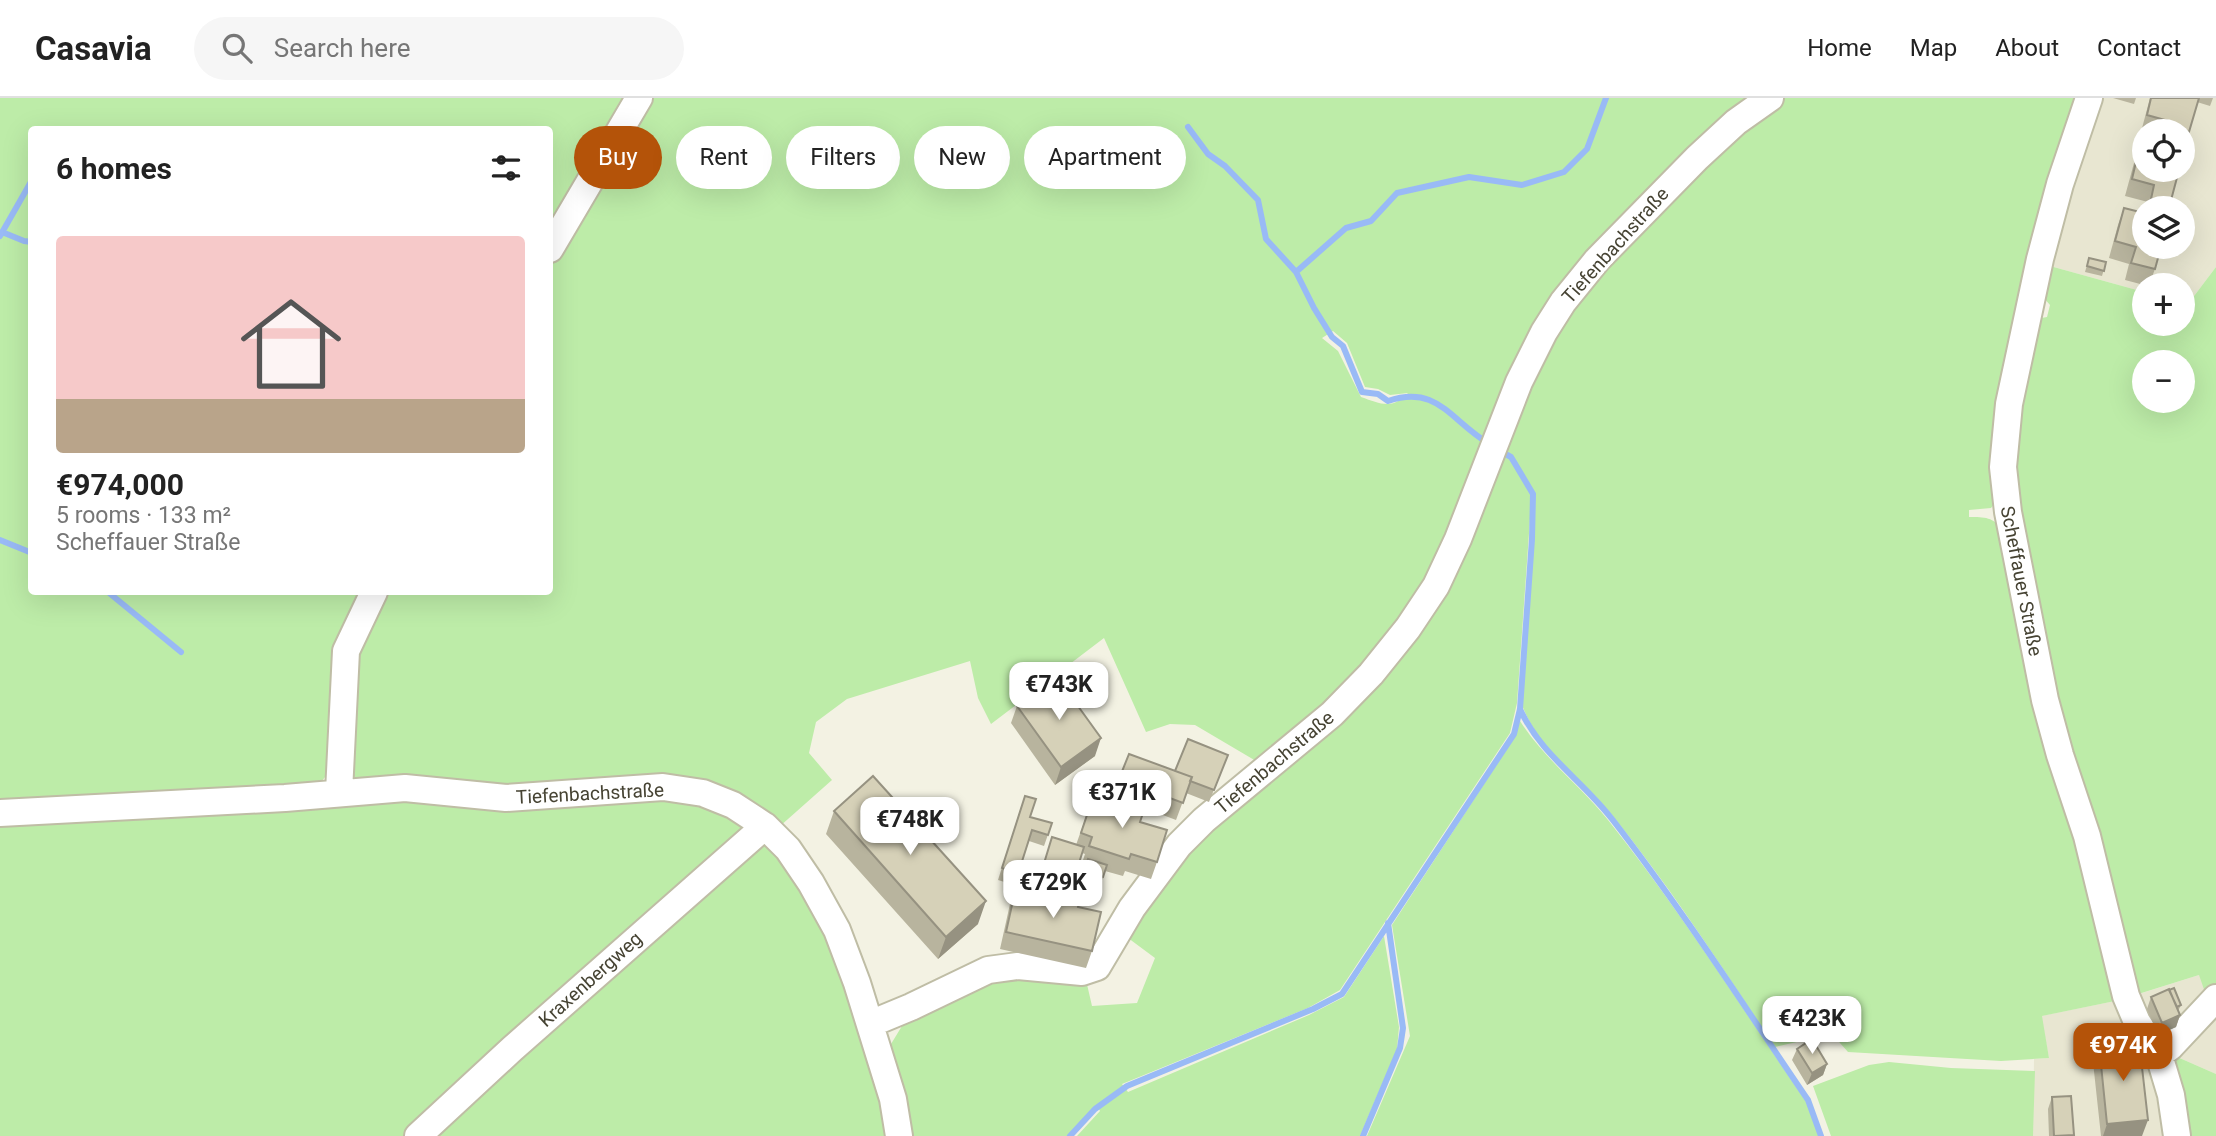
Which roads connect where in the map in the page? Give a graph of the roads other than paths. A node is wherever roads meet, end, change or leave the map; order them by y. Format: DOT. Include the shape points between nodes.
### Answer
graph roads {
  1 [pos="639,98"];
  2 [pos="1770,98"];
  3 [pos="2089,98"];
  4 [pos="553,244"];
  5 [pos="373,595"];
  6 [pos="340,792"];
  7 [pos="0,813"];
  8 [pos="765,826"];
  9 [pos="2216,998"];
  10 [pos="870,1024"];
  11 [pos="2159,1055"];
  12 [pos="418,1136"];
  13 [pos="900,1136"];
  14 [pos="2178,1136"];
  1 -- 4 [label="street"];
  2 -- 10 [label="street, Tiefenbachstraße" via="1697,158 1605,251 1563,302 1519,382 1436,586 1408,628 1332,714 1179,845 1132,908 1097,967 1082,972 1018,966 988,970"];
  3 -- 11 [label="street, Scheffauer Straße" via="2040,259 2009,404 2003,467 2051,722 2087,836 2126,996"];
  5 -- 6 [label="street" via="346,652"];
  6 -- 7 [label="street, Tiefenbachstraße"];
  6 -- 8 [label="street, Tiefenbachstraße" via="405,788 506,798 663,787 703,793"];
  8 -- 10 [label="street, Tiefenbachstraße" via="788,849 837,930"];
  8 -- 12 [label="street, Kraxenbergweg"];
  9 -- 11 [label="street"];
  10 -- 13 [label="street"];
  11 -- 14 [label="street, Scheffauer Straße"];
}
